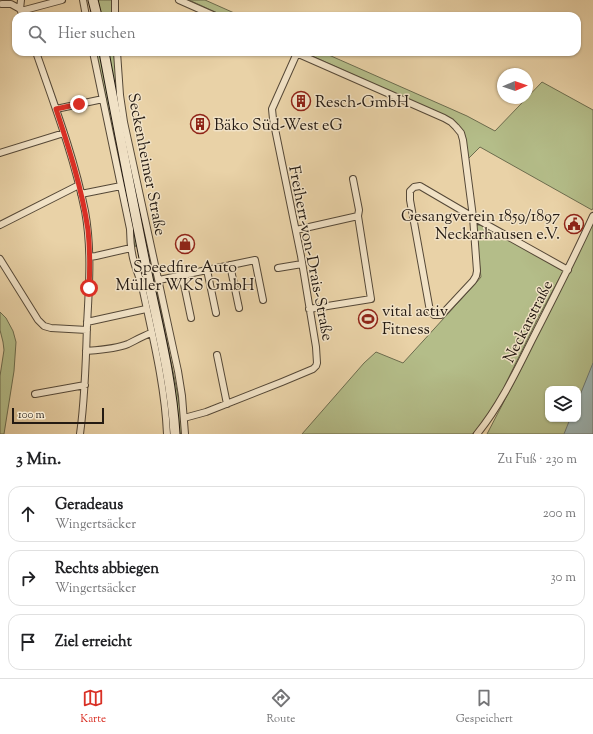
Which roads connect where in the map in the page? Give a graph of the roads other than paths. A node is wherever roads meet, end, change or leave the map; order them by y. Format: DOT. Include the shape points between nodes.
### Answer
graph roads {
  1 [pos="21,0"];
  2 [pos="62,0"];
  3 [pos="83,0"];
  4 [pos="93,0"];
  5 [pos="115,0"];
  6 [pos="179,0"];
  7 [pos="3,3"];
  8 [pos="21,12"];
  9 [pos="85,12"];
  10 [pos="96,12"];
  11 [pos="115,12"];
  12 [pos="206,12"];
  13 [pos="37,56"];
  14 [pos="94,56"];
  15 [pos="105,56"];
  16 [pos="118,56"];
  17 [pos="295,56"];
  18 [pos="303,56"];
  19 [pos="103,99"];
  20 [pos="56,109"];
  21 [pos="64,133"];
  22 [pos="0,153"];
  23 [pos="353,179"];
  24 [pos="79,185"];
  25 [pos="121,186"];
  26 [pos="81,194"];
  27 [pos="358,216"];
  28 [pos="593,216"];
  29 [pos="473,217"];
  30 [pos="0,225"];
  31 [pos="296,230"];
  32 [pos="131,248"];
  33 [pos="90,257"];
  34 [pos="0,259"];
  35 [pos="302,264"];
  36 [pos="230,265"];
  37 [pos="278,268"];
  38 [pos="207,270"];
  39 [pos="568,270"];
  40 [pos="182,275"];
  41 [pos="159,280"];
  42 [pos="263,300"];
  43 [pos="239,308"];
  44 [pos="146,309"];
  45 [pos="309,309"];
  46 [pos="216,314"];
  47 [pos="191,318"];
  48 [pos="88,322"];
  49 [pos="87,330"];
  50 [pos="151,333"];
  51 [pos="86,351"];
  52 [pos="218,355"];
  53 [pos="85,385"];
  54 [pos="34,394"];
  55 [pos="227,404"];
  56 [pos="184,418"];
  57 [pos="80,434"];
  58 [pos="168,434"];
  59 [pos="175,434"];
  60 [pos="185,434"];
  61 [pos="477,434"];
  1 -- 8 [label="street"];
  2 -- 8 [label="street"];
  3 -- 9 [label="street"];
  4 -- 10 [label="street"];
  5 -- 11 [label="street"];
  6 -- 12 [label="street"];
  7 -- 8 [label="street" via="11,4"];
  13 -- 20 [label="street"];
  14 -- 19 [label="street"];
  15 -- 59 [label="street" via="164,352"];
  16 -- 41 [label="street, Seckenheimer Straße" via="124,122"];
  17 -- 31 [label="street, Freiherr-von-Drais-Straße" via="272,109"];
  18 -- 29 [label="street" via="444,118 456,127 463,140"];
  19 -- 20 [label="street"];
  19 -- 25 [label="street"];
  20 -- 21 [label="street"];
  21 -- 22 [label="street"];
  21 -- 24 [label="street"];
  23 -- 27 [label="street"];
  24 -- 26 [label="street"];
  24 -- 30 [label="street"];
  25 -- 26 [label="street"];
  25 -- 32 [label="street" via="130,229"];
  26 -- 33 [label="street"];
  27 -- 31 [label="street"];
  27 -- 45 [label="street" via="371,299"];
  28 -- 39 [label="street, Neckarstraße"];
  29 -- 29 [label="street" via="420,186 410,191 430,311 434,315 441,315 476,276"];
  29 -- 39 [label="street"];
  31 -- 35 [label="street, Freiherr-von-Drais-Straße"];
  32 -- 33 [label="street"];
  32 -- 44 [label="street"];
  33 -- 48 [label="street"];
  34 -- 49 [label="street" via="44,326"];
  35 -- 37 [label="street"];
  35 -- 45 [label="street, Freiherr-von-Drais-Straße"];
  36 -- 38 [label="street"];
  36 -- 42 [label="street" via="255,260"];
  36 -- 43 [label="street"];
  38 -- 40 [label="street"];
  38 -- 46 [label="street"];
  39 -- 61 [label="street, Neckarstraße" via="503,397"];
  40 -- 41 [label="street"];
  40 -- 47 [label="street"];
  41 -- 56 [label="street, Seckenheimer Straße" via="179,377"];
  44 -- 48 [label="street"];
  44 -- 50 [label="street"];
  45 -- 55 [label="street, Freiherr-von-Drais-Straße" via="316,346 316,366"];
  48 -- 49 [label="street"];
  49 -- 51 [label="street"];
  50 -- 51 [label="street" via="127,344"];
  50 -- 58 [label="street"];
  51 -- 53 [label="street"];
  52 -- 55 [label="street"];
  53 -- 54 [label="street"];
  53 -- 57 [label="street"];
  55 -- 56 [label="street, Freiherr-von-Drais-Straße"];
  56 -- 60 [label="street, Seckenheimer Straße"];
}
